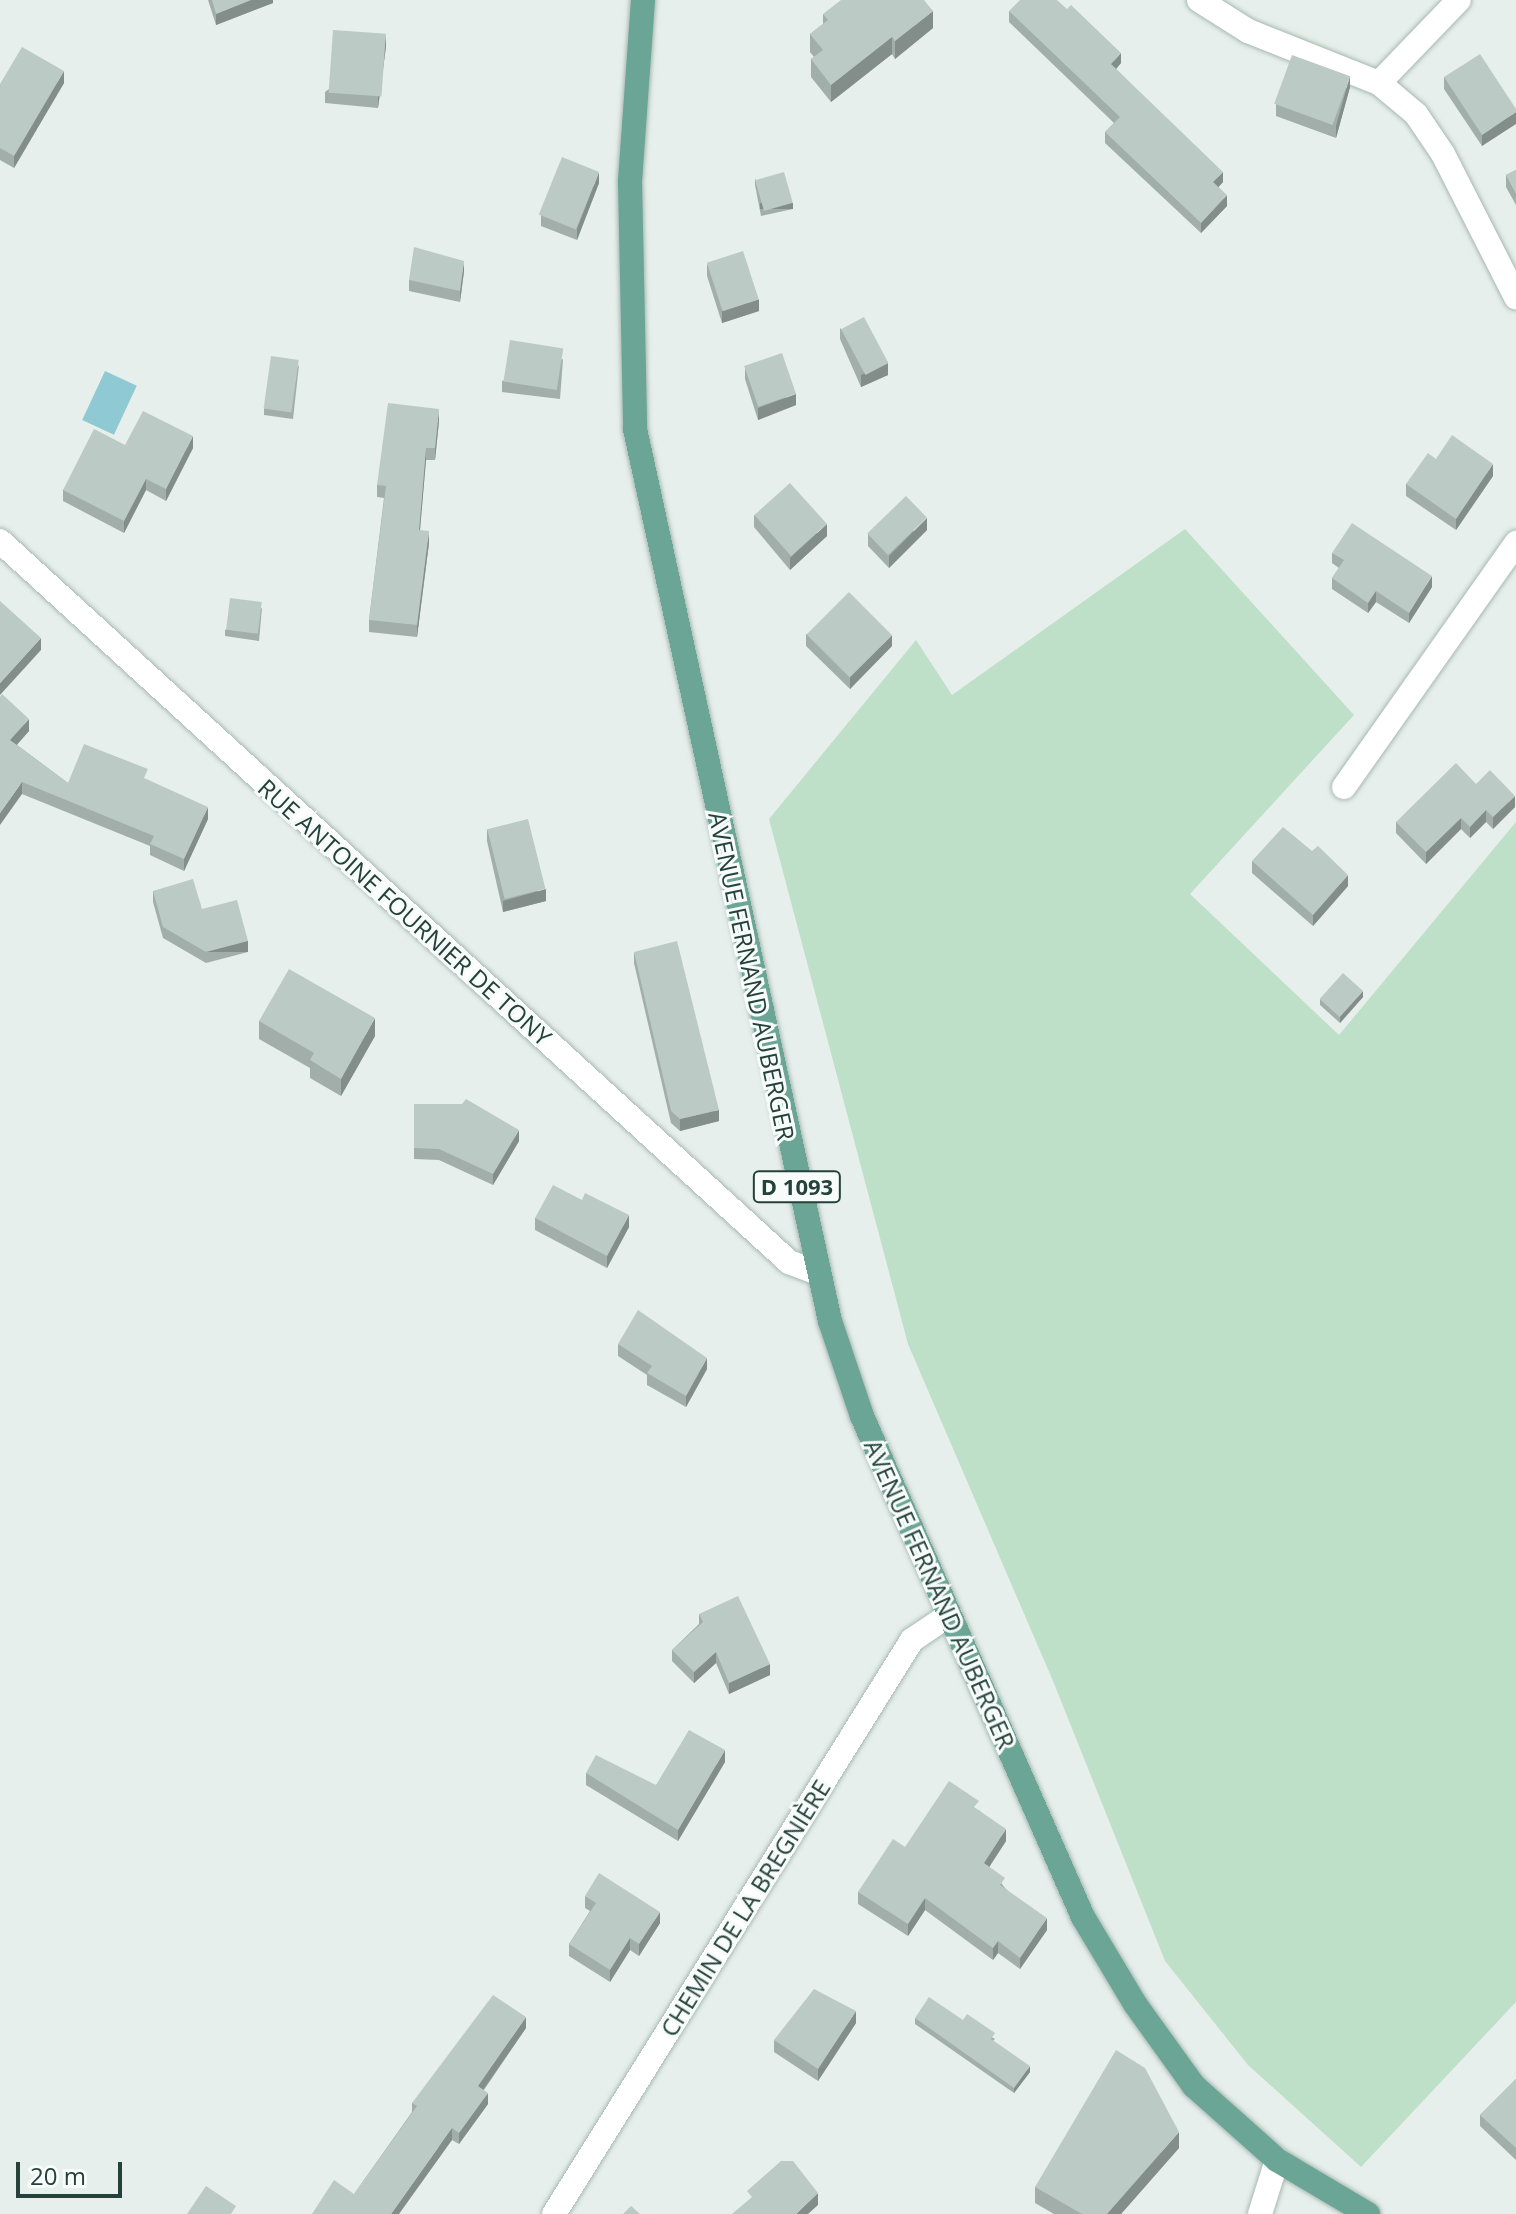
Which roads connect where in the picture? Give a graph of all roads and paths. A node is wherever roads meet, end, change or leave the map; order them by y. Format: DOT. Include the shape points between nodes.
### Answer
graph roads {
  1 [pos="643,0"];
  2 [pos="1199,0"];
  3 [pos="1459,0"];
  4 [pos="1379,83"];
  5 [pos="1516,297"];
  6 [pos="0,541"];
  7 [pos="1516,543"];
  8 [pos="1344,787"];
  9 [pos="817,1273"];
  10 [pos="949,1615"];
  11 [pos="1277,2160"];
  12 [pos="554,2214"];
  13 [pos="1260,2214"];
  14 [pos="1368,2214"];
  1 -- 9 [label="main road, AVENUE FERNAND AUBERGER / D 1093" via="630,181 635,429"];
  2 -- 4 [label="street" via="1248,31"];
  3 -- 4 [label="street"];
  4 -- 5 [label="street" via="1416,114 1443,154"];
  6 -- 9 [label="street, RUE ANTOINE FOURNIER DE TONY" via="789,1262"];
  7 -- 8 [label="street"];
  9 -- 10 [label="main road, AVENUE FERNAND AUBERGER / D 1093" via="862,1416"];
  10 -- 11 [label="main road, AVENUE FERNAND AUBERGER / D 1093" via="1083,1917 1135,2004 1194,2086"];
  10 -- 12 [label="street, CHEMIN DE LA BREGNIÈRE" via="912,1640"];
  11 -- 13 [label="street"];
  11 -- 14 [label="main road, AVENUE FERNAND AUBERGER / D 1093"];
}
